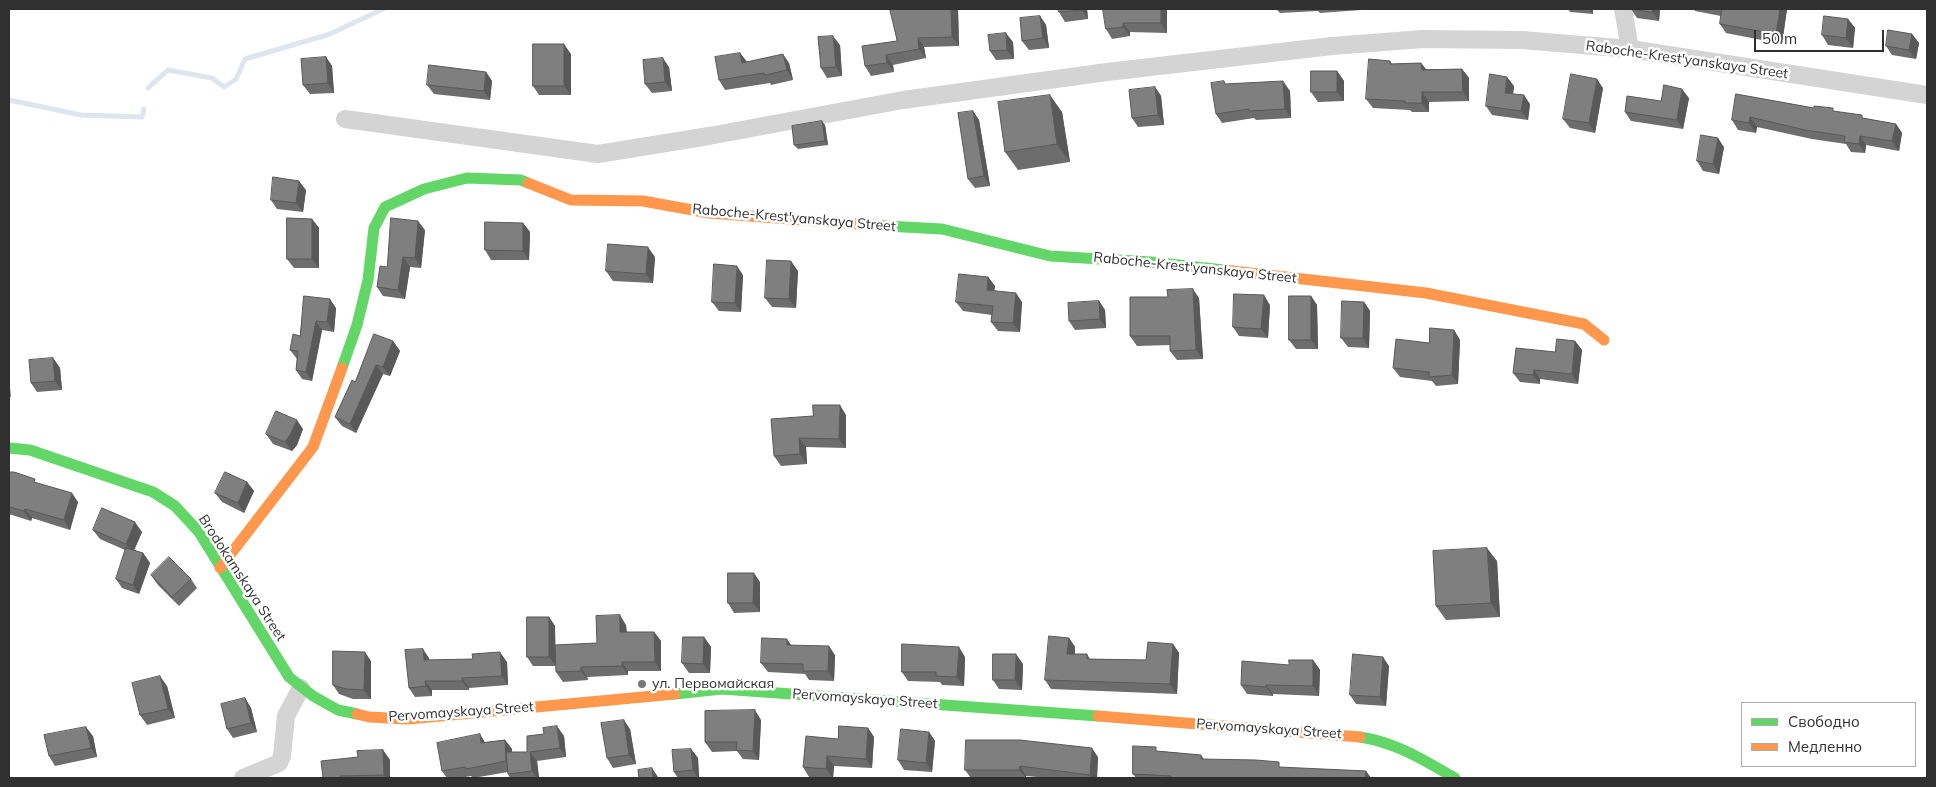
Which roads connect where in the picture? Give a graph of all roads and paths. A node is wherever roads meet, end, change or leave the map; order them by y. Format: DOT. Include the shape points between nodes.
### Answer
graph roads {
  1 [pos="1623,9"];
  2 [pos="1630,49"];
  3 [pos="1927,96"];
  4 [pos="345,118"];
  5 [pos="1604,340"];
  6 [pos="9,448"];
  7 [pos="220,568"];
  8 [pos="301,688"];
  9 [pos="243,778"];
  10 [pos="1455,778"];
  1 -- 2 [label="street"];
  2 -- 3 [label="street, Raboche-Krest'yanskaya Street"];
  2 -- 4 [label="street, Raboche-Krest'yanskaya Street" via="1522,40 1443,39 1332,46 904,100 598,154"];
  5 -- 7 [label="street, Raboche-Krest'yanskaya Street" via="1584,324 1426,293 1151,262 1050,256 942,229 709,212 643,201 571,200 521,180 467,178 424,189 385,207 374,228 368,280 357,325 313,447"];
  6 -- 7 [label="street, Brodokamskaya Street" via="30,450 153,492 175,506 199,532"];
  7 -- 8 [label="street, Brodokamskaya Street" via="273,654"];
  8 -- 9 [label="street" via="286,716 279,763"];
  8 -- 10 [label="street, Pervomayskaya Street" via="338,710 369,718 408,719 722,689 1350,735 1382,740 1404,749"];
}
